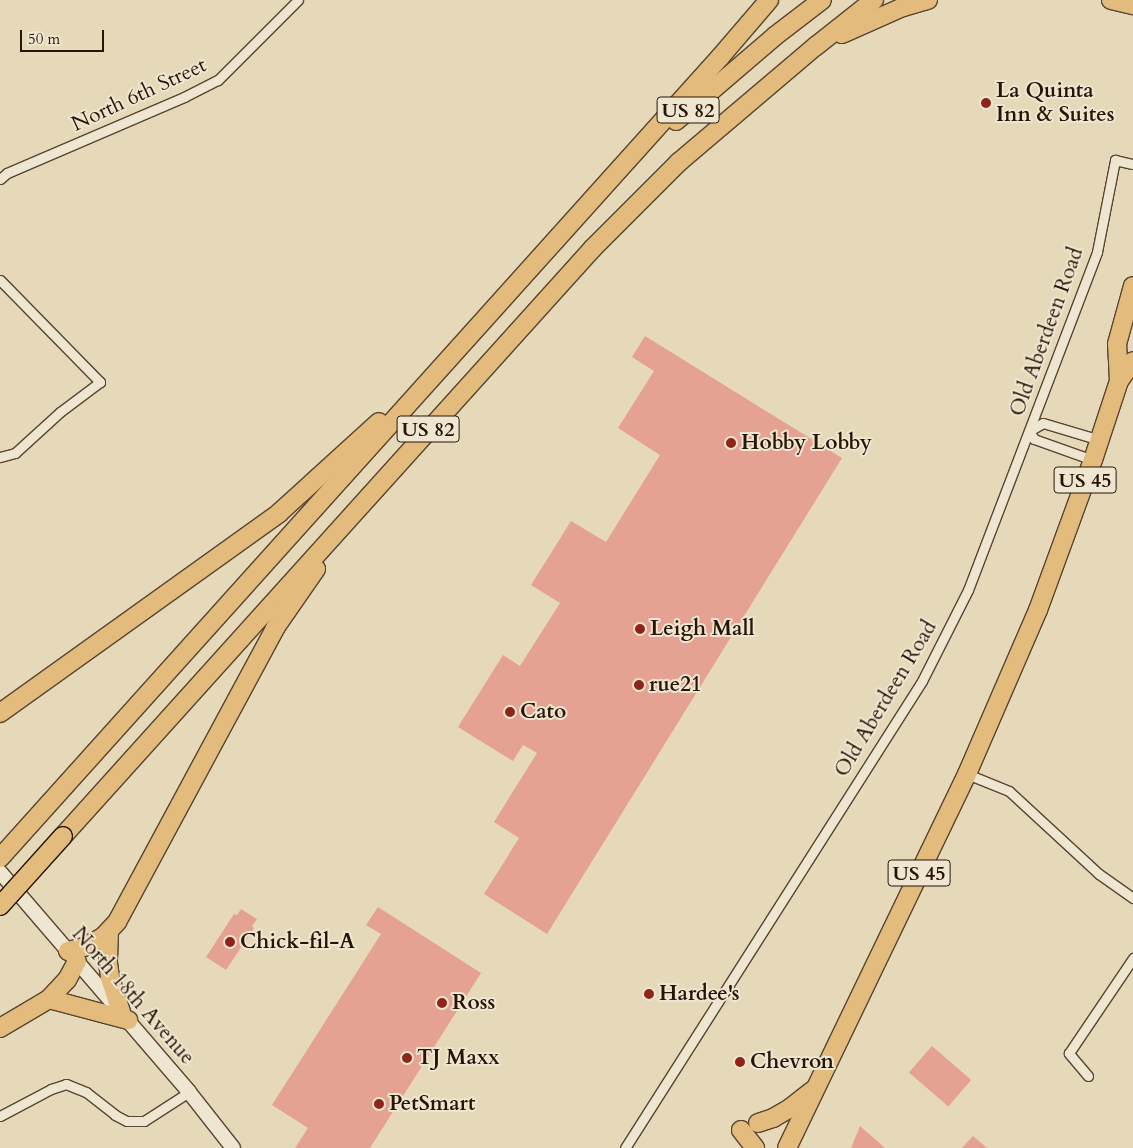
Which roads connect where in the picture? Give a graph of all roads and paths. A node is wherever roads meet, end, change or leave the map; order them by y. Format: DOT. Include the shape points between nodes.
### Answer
graph roads {
  1 [pos="298,0"];
  2 [pos="769,0"];
  3 [pos="822,0"];
  4 [pos="874,0"];
  5 [pos="928,0"];
  6 [pos="1111,0"];
  7 [pos="1131,6"];
  8 [pos="816,46"];
  9 [pos="1133,164"];
  10 [pos="0,180"];
  11 [pos="564,232"];
  12 [pos="0,280"];
  13 [pos="1133,286"];
  14 [pos="1133,361"];
  15 [pos="440,369"];
  16 [pos="1119,381"];
  17 [pos="1029,431"];
  18 [pos="1100,440"];
  19 [pos="0,457"];
  20 [pos="1093,460"];
  21 [pos="360,505"];
  22 [pos="0,713"];
  23 [pos="967,774"];
  24 [pos="0,858"];
  25 [pos="0,872"];
  26 [pos="1133,898"];
  27 [pos="0,906"];
  28 [pos="109,931"];
  29 [pos="72,956"];
  30 [pos="1133,958"];
  31 [pos="49,1000"];
  32 [pos="125,1016"];
  33 [pos="0,1028"];
  34 [pos="1088,1076"];
  35 [pos="816,1087"];
  36 [pos="189,1092"];
  37 [pos="0,1116"];
  38 [pos="758,1123"];
  39 [pos="741,1130"];
  40 [pos="233,1148"];
  41 [pos="625,1148"];
  42 [pos="755,1148"];
  43 [pos="787,1148"];
  1 -- 10 [label="street, North 6th Street" via="218,80 7,173"];
  2 -- 11 [label="highway"];
  3 -- 11 [label="highway, US 82" via="678,119"];
  4 -- 8 [label="highway, US 82"];
  5 -- 8 [label="highway" via="903,7"];
  6 -- 7 [label="highway"];
  8 -- 21 [label="highway, US 82" via="679,162 593,248"];
  9 -- 17 [label="street, Old Aberdeen Road" via="1115,160 1097,252"];
  11 -- 15 [label="highway, US 82"];
  12 -- 19 [label="street" via="100,382 60,412 15,453"];
  13 -- 16 [label="highway, US 45" via="1117,344"];
  14 -- 16 [label="highway, US 45"];
  15 -- 22 [label="highway" via="280,513"];
  15 -- 24 [label="highway, US 82"];
  16 -- 18 [label="highway, US 45"];
  17 -- 18 [label="street" via="1043,423"];
  17 -- 20 [label="street" via="1034,439"];
  17 -- 41 [label="street, Old Aberdeen Road" via="968,590 922,681"];
  18 -- 20 [label="highway, US 45"];
  20 -- 23 [label="highway, US 45" via="1038,610"];
  21 -- 27 [label="highway, US 82, bridge"];
  21 -- 28 [label="highway" via="274,628 117,922"];
  23 -- 26 [label="street" via="1009,791 1099,874"];
  23 -- 35 [label="highway, US 45"];
  25 -- 29 [label="street, North 18th Avenue"];
  28 -- 29 [label="highway"];
  28 -- 32 [label="highway" via="110,978"];
  29 -- 31 [label="highway" via="67,980"];
  29 -- 32 [label="street, North 18th Avenue"];
  30 -- 34 [label="street" via="1069,1053"];
  31 -- 32 [label="highway"];
  31 -- 33 [label="highway"];
  32 -- 36 [label="street, North 18th Avenue"];
  35 -- 38 [label="highway" via="790,1108"];
  35 -- 43 [label="highway, US 45"];
  36 -- 37 [label="street" via="144,1121 128,1120 115,1115 86,1092 66,1084"];
  36 -- 40 [label="street, North 18th Avenue"];
  39 -- 42 [label="highway"];
}
